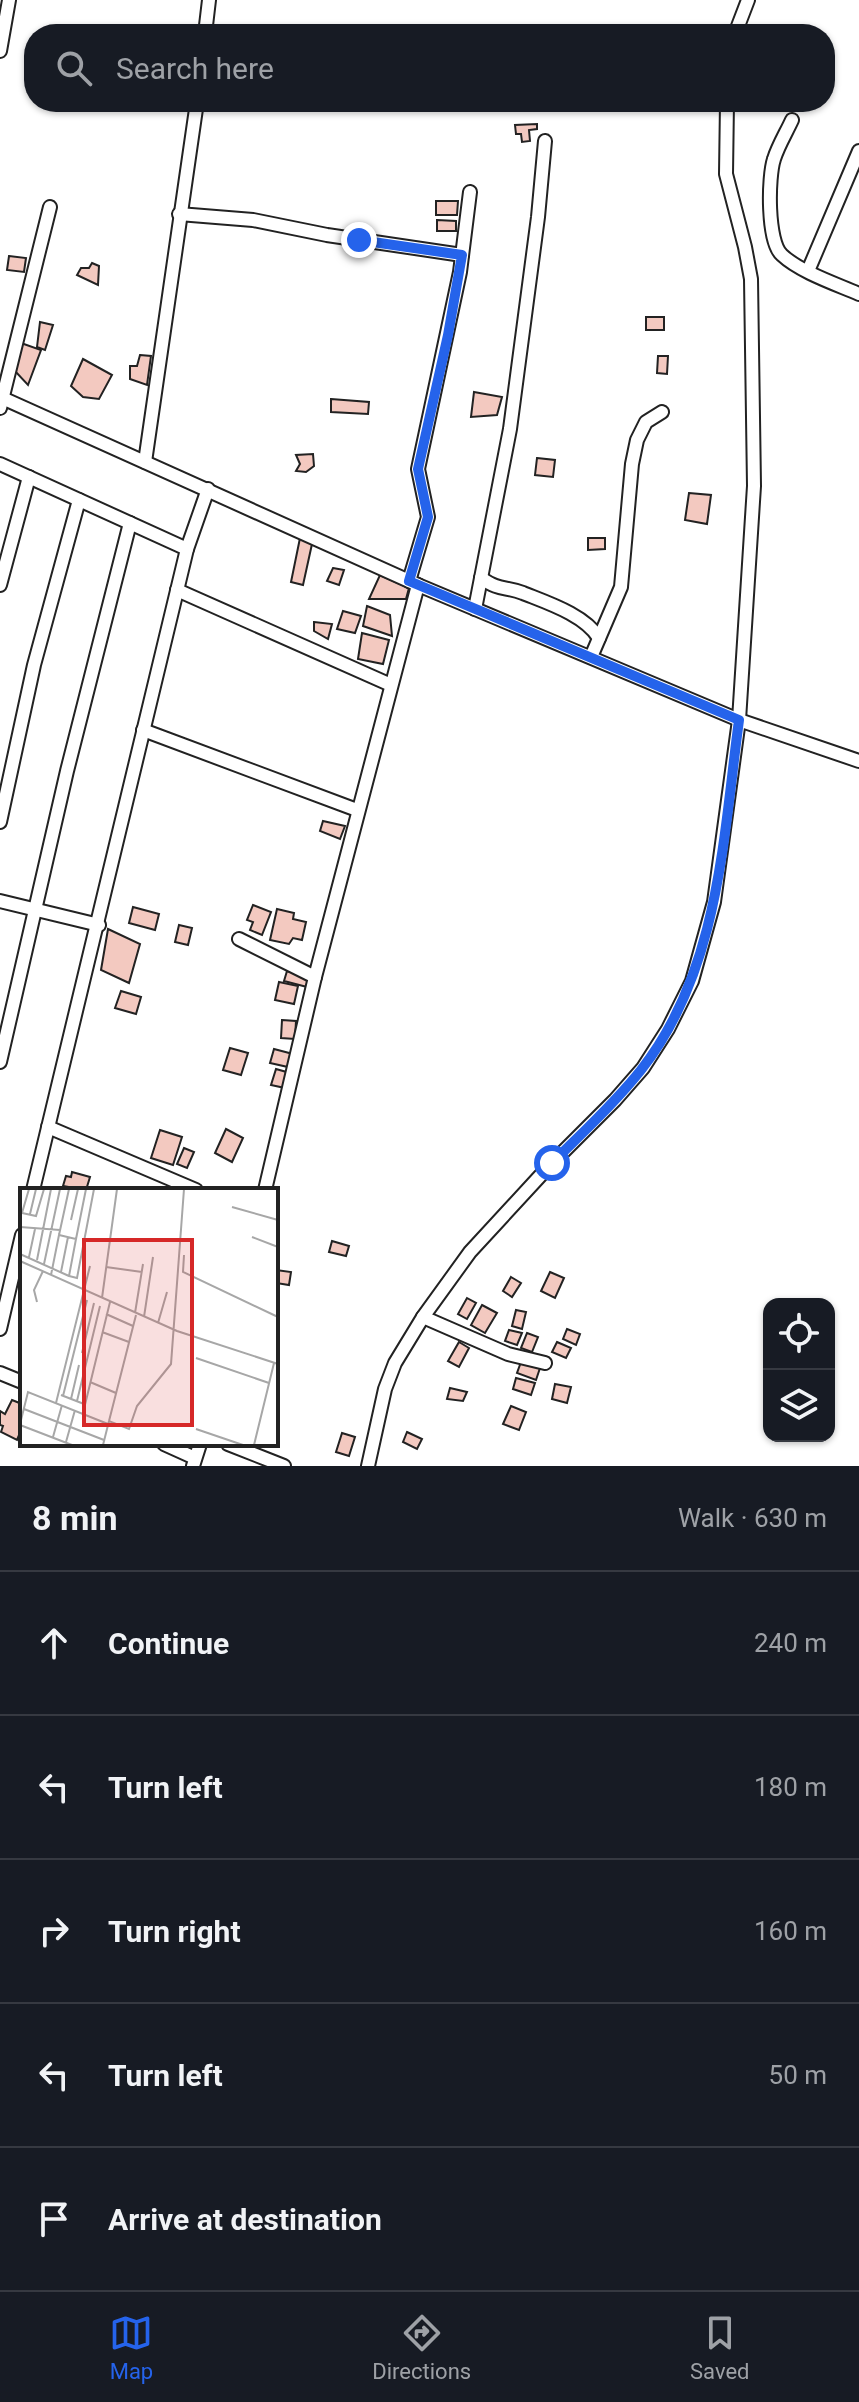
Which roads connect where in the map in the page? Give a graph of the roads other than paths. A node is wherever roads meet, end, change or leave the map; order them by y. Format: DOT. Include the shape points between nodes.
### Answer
graph roads {
  1 [pos="9,0"];
  2 [pos="209,0"];
  3 [pos="748,0"];
  4 [pos="206,24"];
  5 [pos="739,24"];
  6 [pos="0,51"];
  7 [pos="195,112"];
  8 [pos="727,112"];
  9 [pos="792,120"];
  10 [pos="545,141"];
  11 [pos="859,151"];
  12 [pos="470,192"];
  13 [pos="50,207"];
  14 [pos="179,214"];
  15 [pos="462,255"];
  16 [pos="808,271"];
  17 [pos="859,294"];
  18 [pos="1,401"];
  19 [pos="662,412"];
  20 [pos="145,462"];
  21 [pos="0,464"];
  22 [pos="29,477"];
  23 [pos="208,489"];
  24 [pos="79,500"];
  25 [pos="130,523"];
  26 [pos="187,549"];
  27 [pos="481,578"];
  28 [pos="413,583"];
  29 [pos="0,585"];
  30 [pos="177,590"];
  31 [pos="475,609"];
  32 [pos="599,638"];
  33 [pos="591,657"];
  34 [pos="391,685"];
  35 [pos="739,720"];
  36 [pos="143,730"];
  37 [pos="859,761"];
  38 [pos="357,810"];
  39 [pos="0,822"];
  40 [pos="0,901"];
  41 [pos="36,909"];
  42 [pos="99,925"];
  43 [pos="239,939"];
  44 [pos="315,977"];
  45 [pos="0,1004"];
  46 [pos="14,1007"];
  47 [pos="0,1062"];
  48 [pos="48,1127"];
  49 [pos="33,1188"];
  50 [pos="191,1188"];
  51 [pos="265,1188"];
  52 [pos="20,1242"];
  53 [pos="3,1297"];
  54 [pos="423,1317"];
  55 [pos="0,1329"];
  56 [pos="545,1363"];
  57 [pos="0,1373"];
  58 [pos="20,1381"];
  59 [pos="167,1446"];
  60 [pos="233,1446"];
  61 [pos="194,1462"];
  62 [pos="284,1466"];
  63 [pos="368,1466"];
  1 -- 6 [label="street"];
  2 -- 4 [label="street"];
  3 -- 5 [label="street"];
  7 -- 14 [label="street"];
  8 -- 35 [label="street" via="726,174 751,295 754,486"];
  9 -- 16 [label="street" via="773,161 772,232 782,256"];
  10 -- 27 [label="street" via="510,429"];
  11 -- 16 [label="street"];
  12 -- 15 [label="street"];
  13 -- 18 [label="street"];
  14 -- 15 [label="street" via="223,216"];
  14 -- 20 [label="street"];
  15 -- 28 [label="street" via="418,469 428,517"];
  16 -- 17 [label="street"];
  18 -- 20 [label="street"];
  19 -- 32 [label="street" via="646,422 637,440 621,587"];
  20 -- 23 [label="street"];
  21 -- 22 [label="street"];
  22 -- 24 [label="street"];
  22 -- 29 [label="street"];
  23 -- 26 [label="street"];
  23 -- 28 [label="street"];
  24 -- 25 [label="street"];
  24 -- 39 [label="street" via="34,665"];
  25 -- 26 [label="street"];
  25 -- 41 [label="street"];
  26 -- 30 [label="street"];
  27 -- 31 [label="street"];
  27 -- 32 [label="street" via="586,622"];
  28 -- 31 [label="street"];
  28 -- 34 [label="street"];
  30 -- 34 [label="street"];
  30 -- 36 [label="street"];
  31 -- 33 [label="street"];
  32 -- 33 [label="street"];
  33 -- 35 [label="street"];
  34 -- 38 [label="street"];
  35 -- 37 [label="street"];
  35 -- 54 [label="street" via="714,902 692,981 668,1029 615,1100 470,1252"];
  36 -- 38 [label="street"];
  36 -- 42 [label="street"];
  38 -- 44 [label="street"];
  40 -- 41 [label="street"];
  41 -- 42 [label="street"];
  41 -- 46 [label="street"];
  42 -- 48 [label="street"];
  43 -- 44 [label="street"];
  44 -- 51 [label="street"];
  45 -- 46 [label="street"];
  46 -- 47 [label="street"];
  48 -- 49 [label="street"];
  48 -- 50 [label="street"];
  52 -- 53 [label="street"];
  53 -- 55 [label="street"];
  54 -- 56 [label="street" via="508,1354"];
  54 -- 63 [label="street" via="385,1389"];
  57 -- 58 [label="street"];
  59 -- 61 [label="street"];
  60 -- 62 [label="street"];
}
